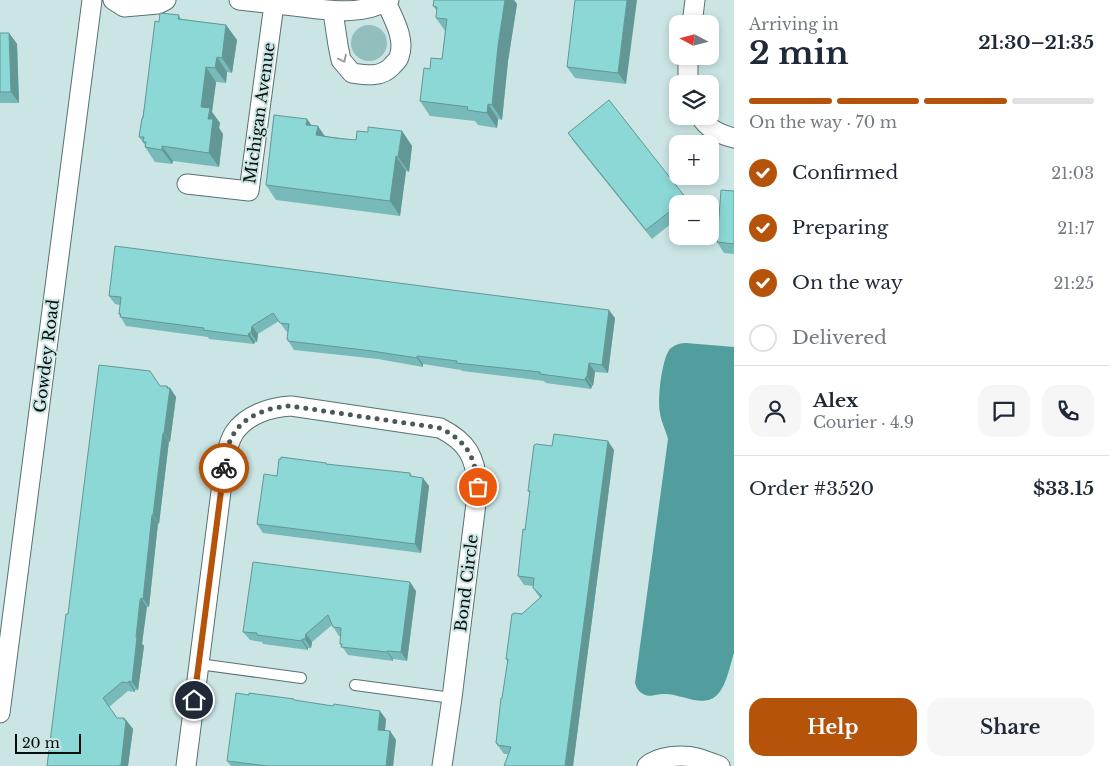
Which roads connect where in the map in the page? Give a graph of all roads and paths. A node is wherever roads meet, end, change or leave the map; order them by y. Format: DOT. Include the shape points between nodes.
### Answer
graph roads {
  1 [pos="92,0"];
  2 [pos="112,0"];
  3 [pos="166,0"];
  4 [pos="239,0"];
  5 [pos="695,0"];
  6 [pos="388,1"];
  7 [pos="274,4"];
  8 [pos="333,12"];
  9 [pos="693,15"];
  10 [pos="708,125"];
  11 [pos="734,138"];
  12 [pos="186,184"];
  13 [pos="199,664"];
  14 [pos="301,678"];
  15 [pos="355,685"];
  16 [pos="452,698"];
  17 [pos="0,712"];
  18 [pos="186,766"];
  19 [pos="442,766"];
  20 [pos="647,766"];
  21 [pos="720,766"];
  1 -- 17 [label="street, Gowdey Road"];
  2 -- 3 [label="street" via="124,7 158,4"];
  4 -- 7 [label="street"];
  5 -- 9 [label="street"];
  6 -- 8 [label="street" via="373,8"];
  8 -- 6 [label="street, one-way" via="341,60 352,73 378,75 398,59 401,46"];
  7 -- 8 [label="street"];
  7 -- 12 [label="street, Michigan Avenue" via="250,191"];
  10 -- 11 [label="street"];
  13 -- 14 [label="lane"];
  13 -- 16 [label="street, Bond Circle" via="229,443 234,432 250,418 260,412 290,406 440,428 450,433 470,455 478,487"];
  13 -- 18 [label="street, Bond Circle"];
  15 -- 16 [label="lane"];
  16 -- 19 [label="street, Bond Circle"];
  20 -- 21 [label="street" via="671,756 694,757"];
}
